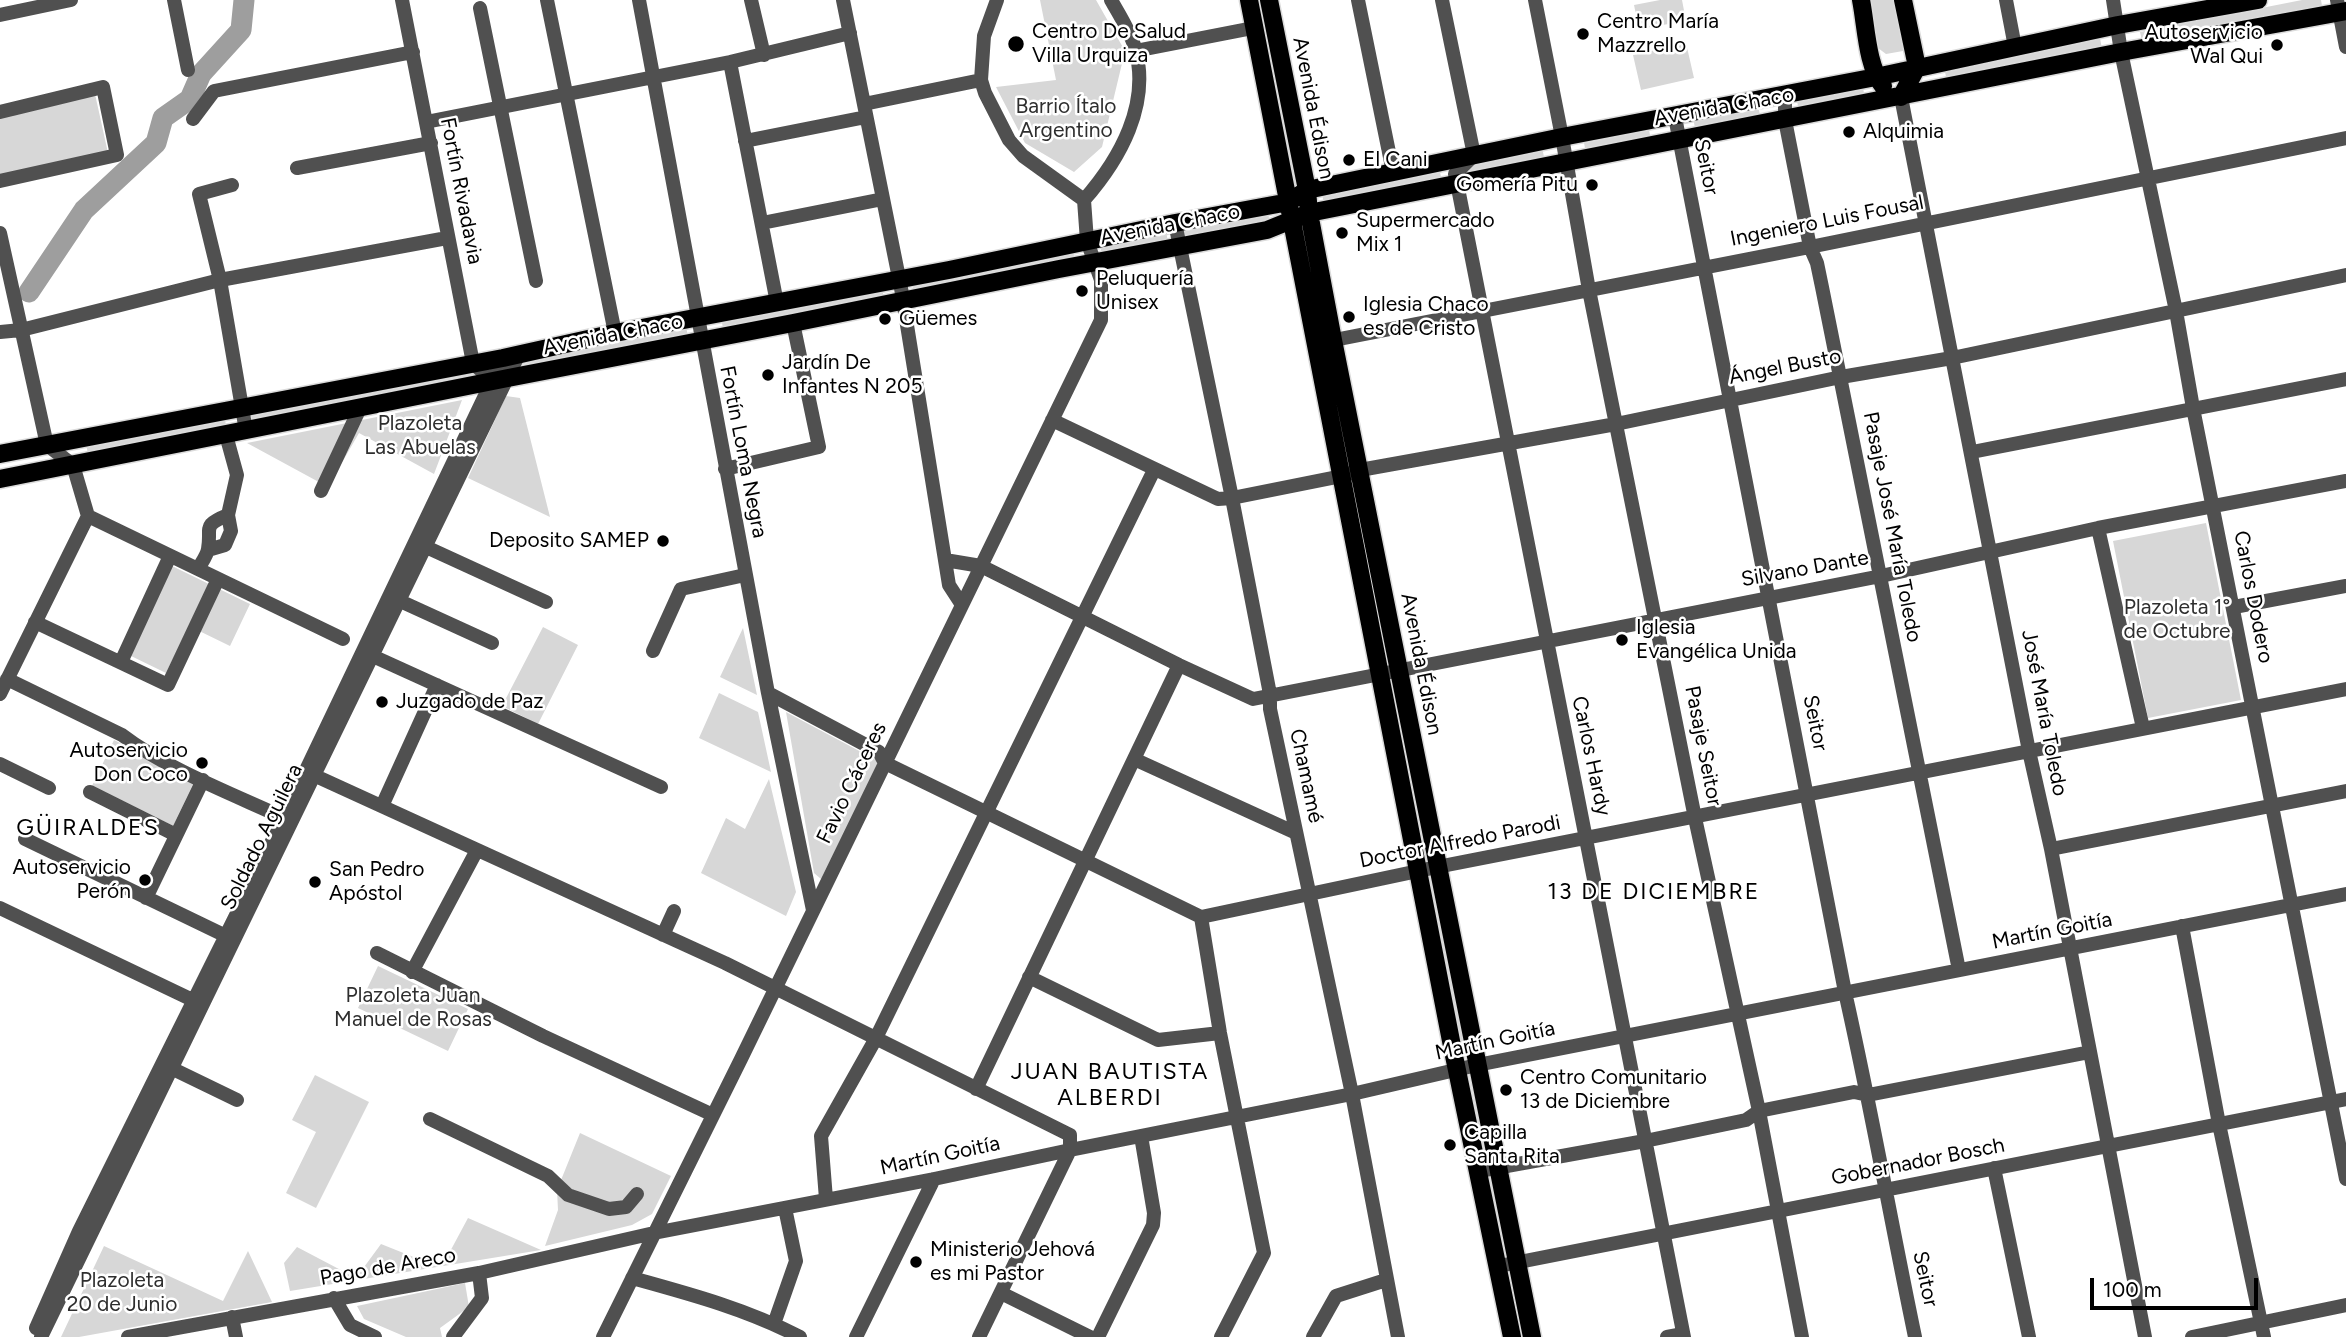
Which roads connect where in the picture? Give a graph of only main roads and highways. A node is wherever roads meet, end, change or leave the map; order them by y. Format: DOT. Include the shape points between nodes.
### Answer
graph roads {
  1 [pos="1249,0"];
  2 [pos="1269,0"];
  3 [pos="1861,0"];
  4 [pos="1903,0"];
  5 [pos="2258,0"];
  6 [pos="2341,8"];
  7 [pos="1917,67"];
  8 [pos="1876,77"];
  9 [pos="1901,97"];
  10 [pos="1307,190"];
  11 [pos="1289,202"];
  12 [pos="1301,217"];
  13 [pos="1325,342"];
  14 [pos="0,454"];
  15 [pos="0,479"];
  16 [pos="1390,673"];
  17 [pos="1512,1337"];
  18 [pos="1532,1337"];
  1 -- 11 [label="main road, Avenida Édison"];
  2 -- 10 [label="main road, Avenida Édison"];
  3 -- 8 [label="main road"];
  4 -- 7 [label="main road"];
  5 -- 7 [label="main road, Avenida Chaco"];
  6 -- 9 [label="main road, Avenida Chaco"];
  7 -- 8 [label="main road, Avenida Chaco"];
  7 -- 9 [label="main road"];
  8 -- 9 [label="main road"];
  8 -- 10 [label="main road, Avenida Chaco"];
  9 -- 12 [label="main road, Avenida Chaco"];
  10 -- 11 [label="main road, Avenida Chaco"];
  10 -- 12 [label="main road, Avenida Édison"];
  11 -- 12 [label="main road, Avenida Édison"];
  11 -- 14 [label="main road, Avenida Chaco"];
  12 -- 13 [label="main road, Avenida Édison"];
  12 -- 15 [label="main road, Avenida Chaco" via="1267,230"];
  13 -- 16 [label="main road, Avenida Édison" via="1342,476"];
  13 -- 16 [label="main road, Avenida Édison" via="1360,470"];
  16 -- 17 [label="main road, Avenida Édison" via="1419,871"];
  16 -- 18 [label="main road, Avenida Édison" via="1437,867"];
}
